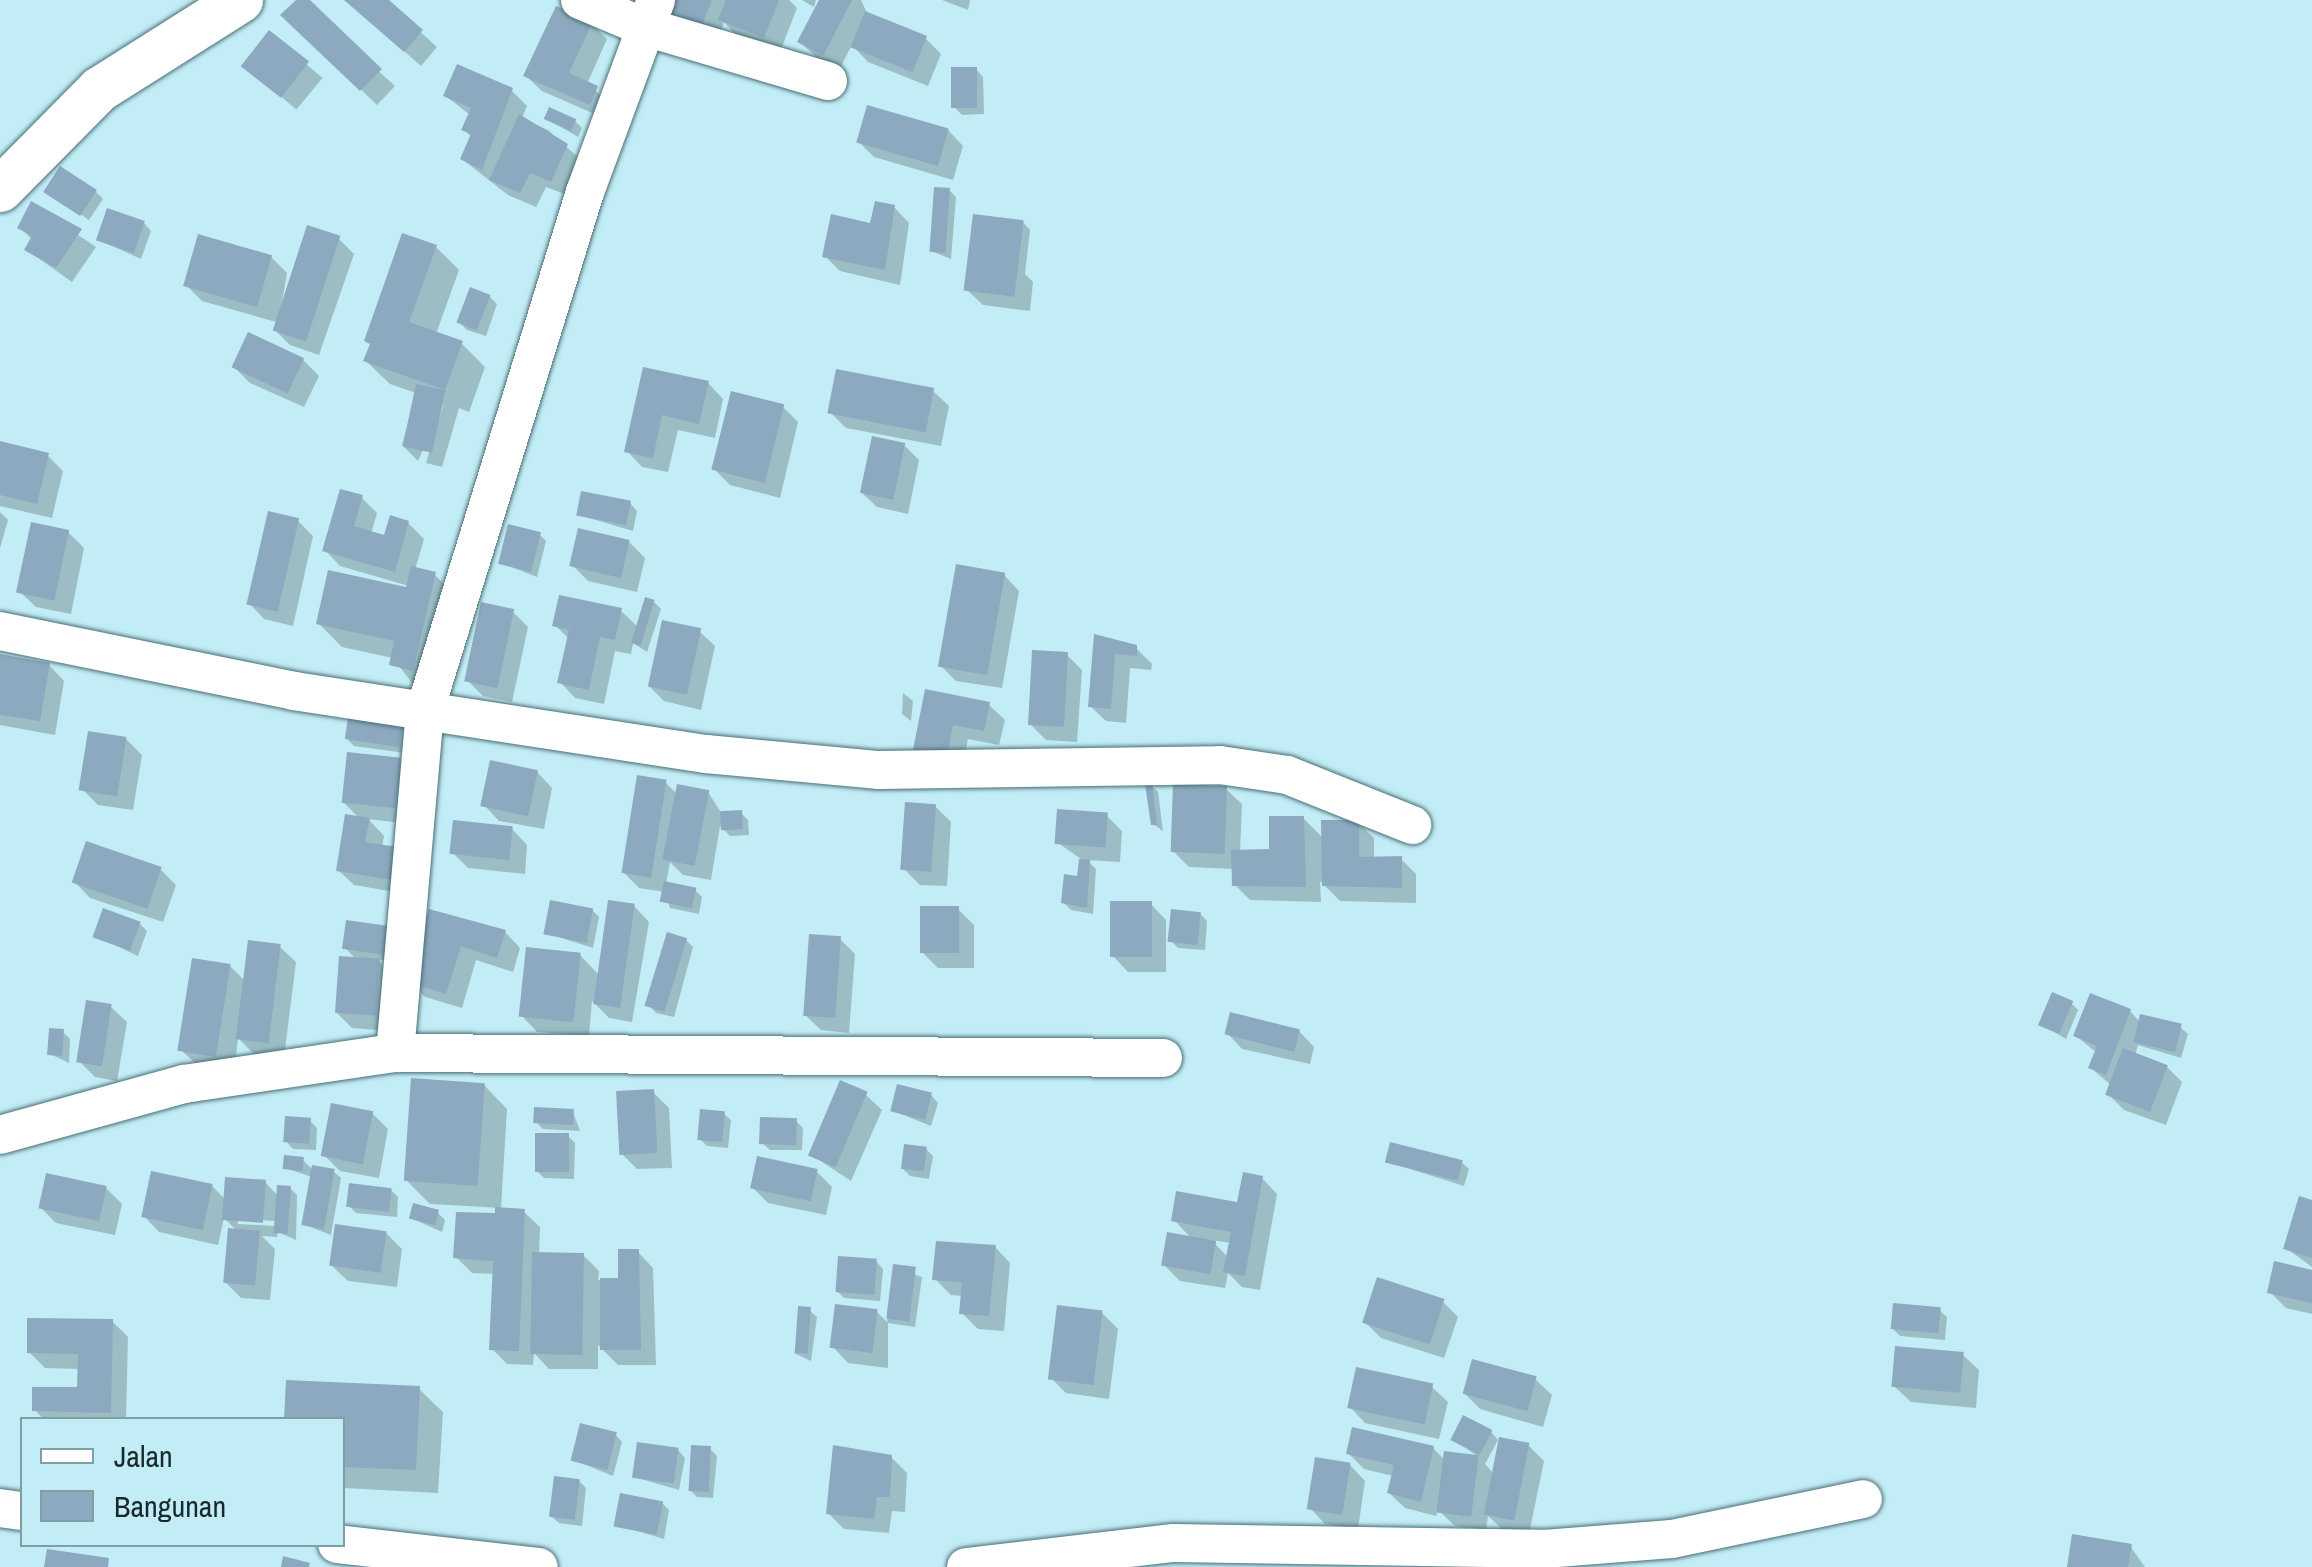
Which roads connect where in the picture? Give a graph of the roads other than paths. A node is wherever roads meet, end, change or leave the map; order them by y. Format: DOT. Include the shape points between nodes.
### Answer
graph roads {
  1 [pos="240,0"];
  2 [pos="580,0"];
  3 [pos="649,13"];
  4 [pos="828,81"];
  5 [pos="0,189"];
  6 [pos="0,631"];
  7 [pos="425,710"];
  8 [pos="1412,825"];
  9 [pos="395,1053"];
  10 [pos="1163,1058"];
  11 [pos="0,1134"];
  12 [pos="1863,1499"];
  13 [pos="345,1545"];
  14 [pos="539,1567"];
  15 [pos="966,1567"];
  1 -- 5 [label="street" via="99,90"];
  2 -- 3 [label="street"];
  3 -- 4 [label="street"];
  3 -- 7 [label="street" via="508,430"];
  6 -- 7 [label="street"];
  7 -- 8 [label="street" via="706,754 879,770 1220,765 1287,775"];
  7 -- 9 [label="street"];
  9 -- 10 [label="street"];
  9 -- 11 [label="street" via="184,1084"];
  12 -- 15 [label="street" via="1672,1540 1544,1550 1174,1542"];
  13 -- 14 [label="street"];
}
